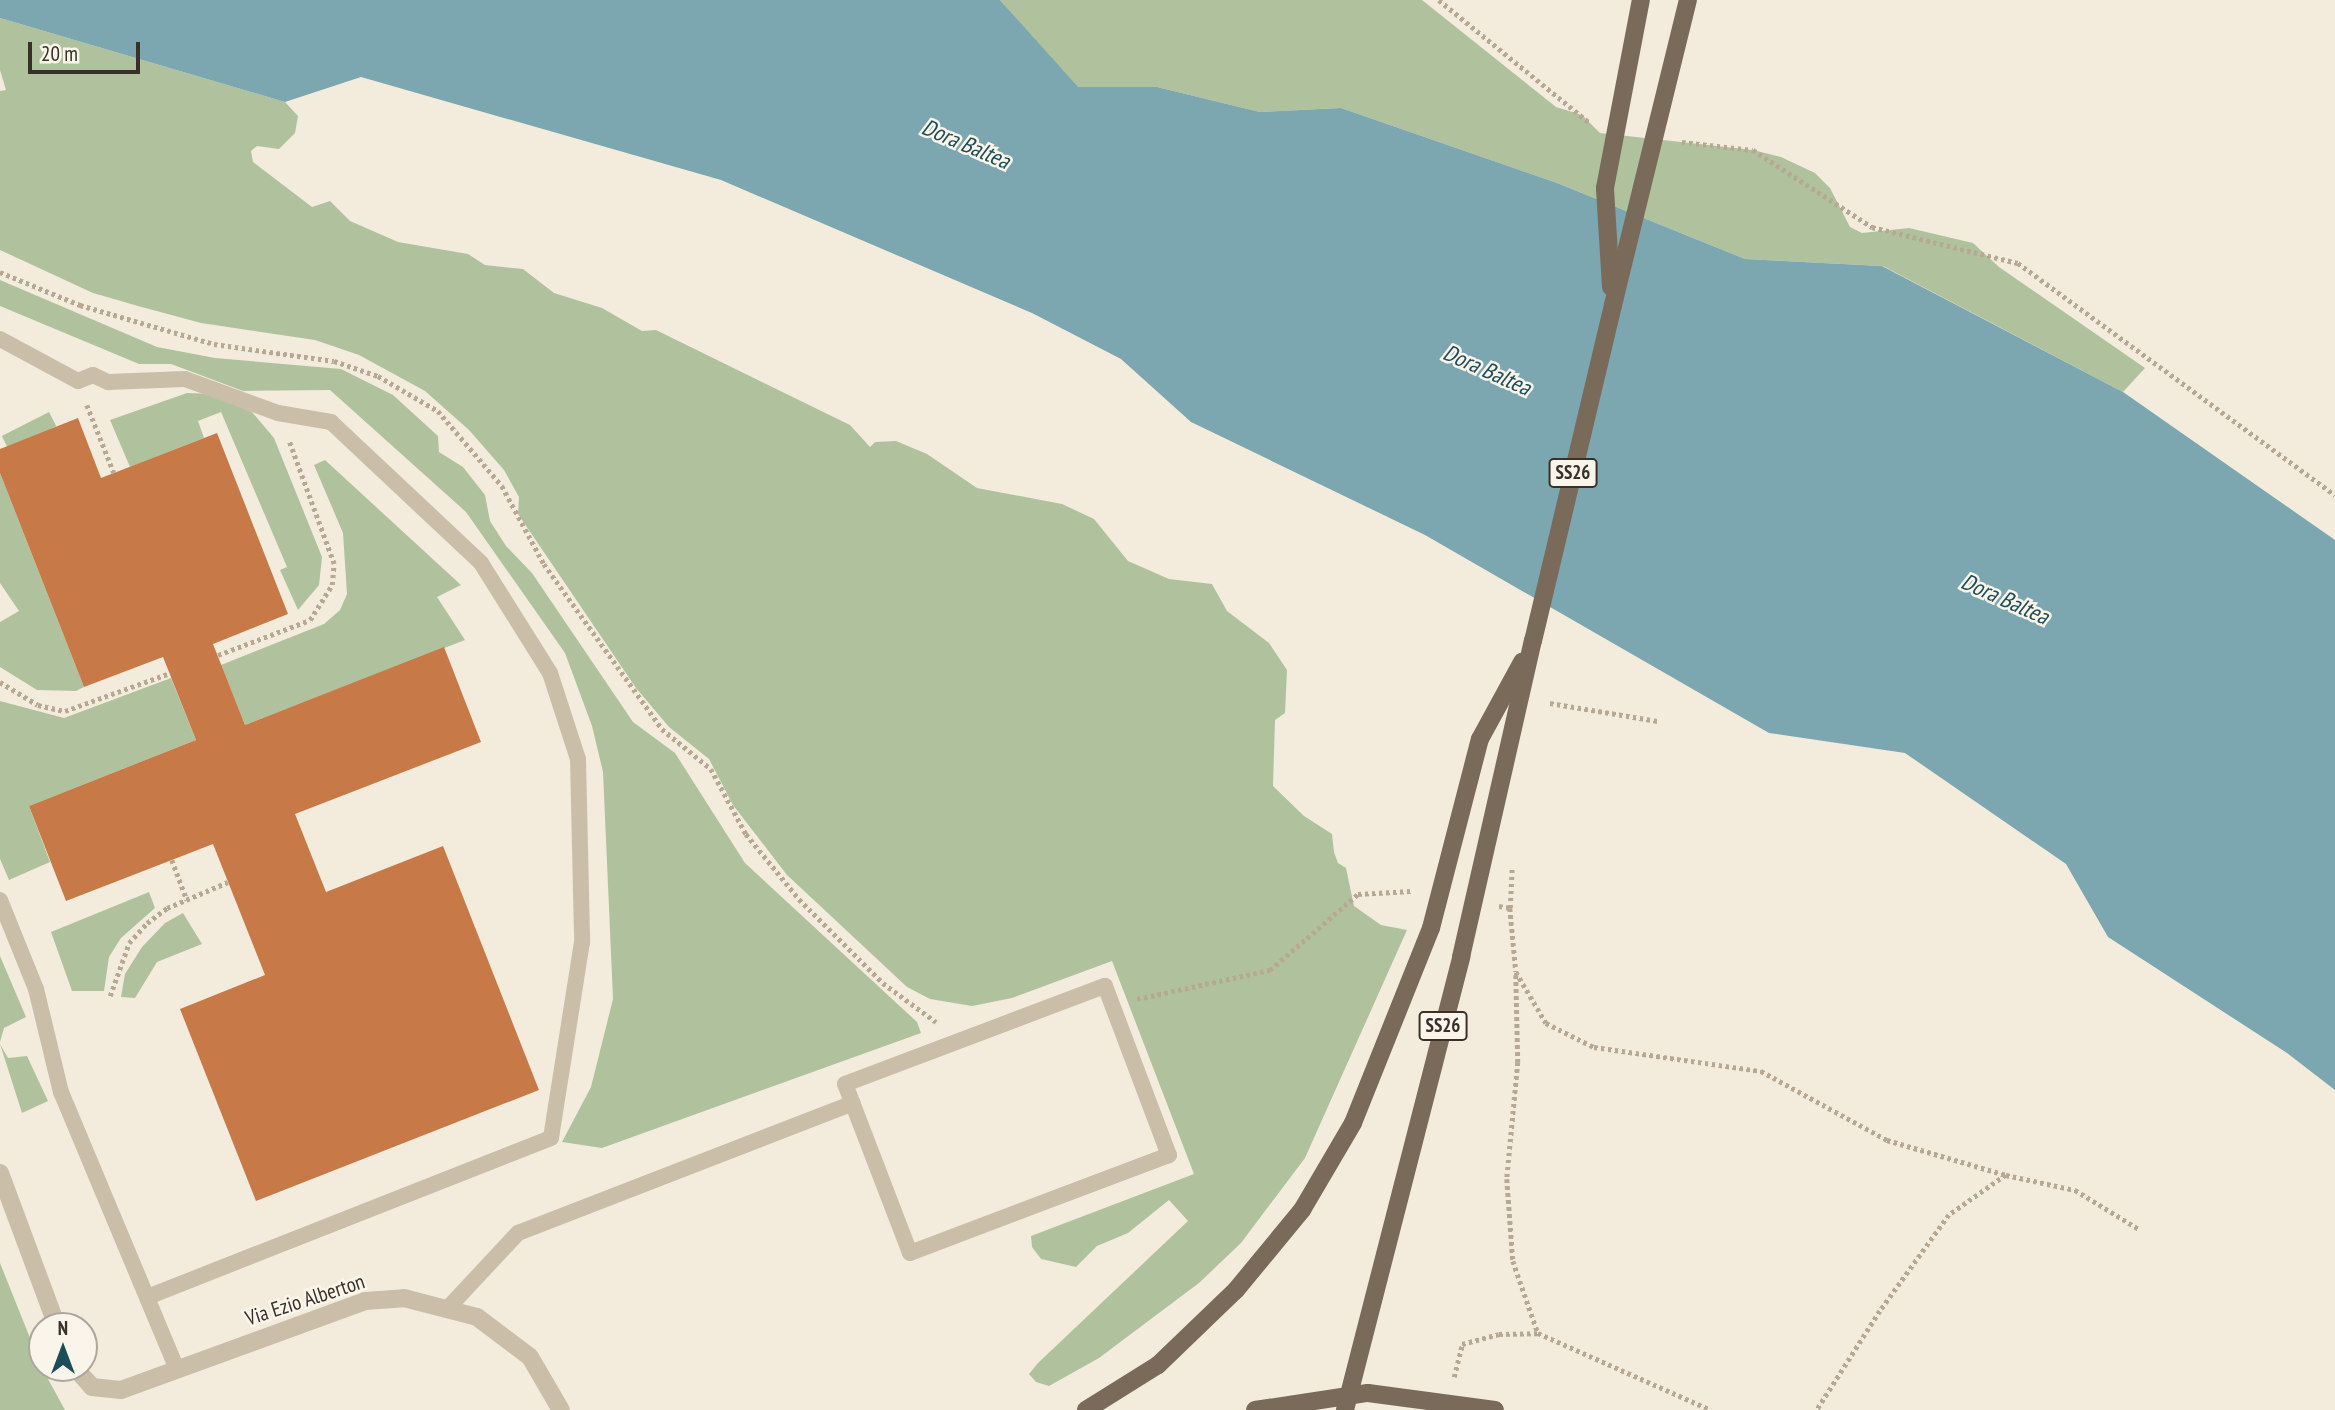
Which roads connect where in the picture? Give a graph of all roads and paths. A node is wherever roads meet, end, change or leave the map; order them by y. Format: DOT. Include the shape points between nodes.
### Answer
graph roads {
  1 [pos="1440,0"];
  2 [pos="1641,0"];
  3 [pos="1688,0"];
  4 [pos="1600,133"];
  5 [pos="1670,141"];
  6 [pos="1612,304"];
  7 [pos="0,339"];
  8 [pos="78,381"];
  9 [pos="278,414"];
  10 [pos="114,473"];
  11 [pos="2335,495"];
  12 [pos="1533,640"];
  13 [pos="218,655"];
  14 [pos="170,673"];
  15 [pos="0,682"];
  16 [pos="1546,714"];
  17 [pos="1657,721"];
  18 [pos="1513,855"];
  19 [pos="172,860"];
  20 [pos="228,882"];
  21 [pos="1416,890"];
  22 [pos="0,900"];
  23 [pos="187,900"];
  24 [pos="1486,904"];
  25 [pos="1510,908"];
  26 [pos="1516,972"];
  27 [pos="110,996"];
  28 [pos="1111,1002"];
  29 [pos="853,1103"];
  30 [pos="0,1173"];
  31 [pos="2006,1175"];
  32 [pos="2139,1229"];
  33 [pos="148,1297"];
  34 [pos="448,1308"];
  35 [pos="52,1312"];
  36 [pos="1538,1333"];
  37 [pos="177,1369"];
  38 [pos="88,1382"];
  39 [pos="1448,1402"];
  40 [pos="561,1410"];
  41 [pos="1086,1410"];
  42 [pos="1255,1410"];
  43 [pos="1345,1410"];
  44 [pos="1495,1410"];
  45 [pos="1711,1410"];
  46 [pos="1817,1410"];
  1 -- 4 [label="path" via="1560,94"];
  2 -- 6 [label="main road, bridge" via="1605,188"];
  3 -- 6 [label="main road, SS26, bridge"];
  5 -- 11 [label="path" via="1753,150 1872,227 2018,263"];
  6 -- 12 [label="main road, SS26"];
  7 -- 8 [label="lane"];
  8 -- 9 [label="lane" via="93,375 108,382 185,379"];
  8 -- 10 [label="path"];
  9 -- 13 [label="path" via="334,564 332,585 310,620"];
  9 -- 33 [label="lane" via="331,422 481,563 550,673 579,759 582,942 551,1138"];
  12 -- 41 [label="main road, bridge" via="1480,739 1431,928 1353,1123 1302,1210 1236,1290 1158,1365"];
  12 -- 43 [label="main road, SS26, bridge" via="1461,957"];
  14 -- 15 [label="path" via="65,711 38,705"];
  16 -- 17 [label="path" via="1551,701"];
  18 -- 25 [label="path"];
  19 -- 23 [label="path"];
  20 -- 23 [label="path"];
  21 -- 28 [label="path" via="1358,894 1270,970"];
  22 -- 33 [label="lane" via="36,989 61,1091"];
  23 -- 27 [label="path" via="147,923 129,943"];
  24 -- 25 [label="path"];
  25 -- 26 [label="path"];
  26 -- 31 [label="path" via="1546,1024 1594,1047 1760,1070 1887,1140"];
  26 -- 36 [label="path" via="1518,1062 1507,1179 1513,1261"];
  28 -- 29 [label="lane" via="1105,986 845,1083"];
  28 -- 29 [label="lane" via="1169,1155 910,1253"];
  29 -- 34 [label="lane" via="518,1233"];
  30 -- 35 [label="street"];
  31 -- 32 [label="path" via="2075,1190"];
  31 -- 46 [label="path" via="1949,1215"];
  33 -- 37 [label="lane"];
  34 -- 37 [label="street, Via Ezio Alberton" via="404,1298 365,1301"];
  34 -- 40 [label="street, Via Ezio Alberton" via="477,1317 530,1357"];
  36 -- 39 [label="path" via="1499,1334 1462,1344"];
  36 -- 45 [label="path"];
  37 -- 38 [label="street, Via Ezio Alberton" via="121,1390 92,1387"];
  39 -- 42 [label="main road" via="1368,1394"];
  39 -- 44 [label="main road"];
}
